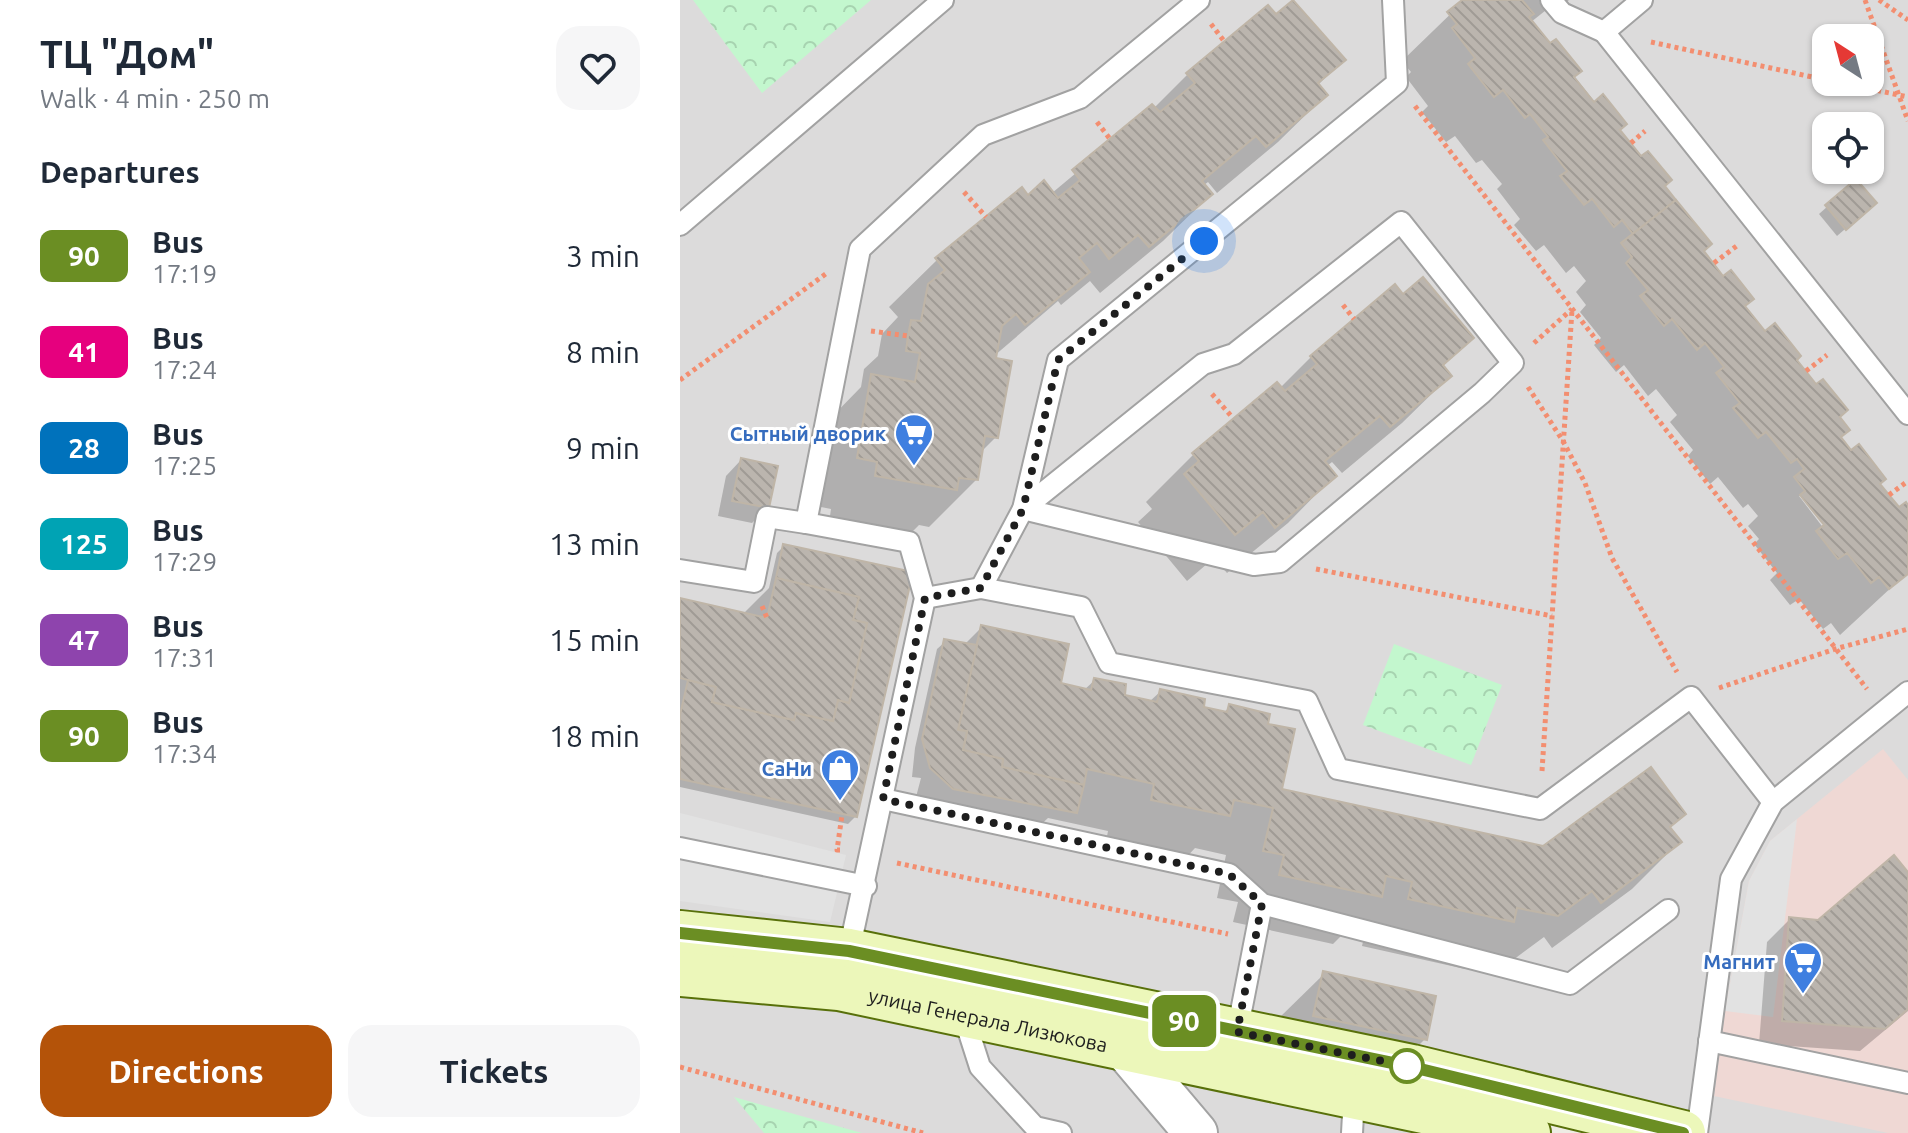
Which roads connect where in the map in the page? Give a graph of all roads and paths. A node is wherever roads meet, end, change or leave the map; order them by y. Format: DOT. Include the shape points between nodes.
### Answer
graph roads {
  1 [pos="943,0"];
  2 [pos="1199,0"];
  3 [pos="1393,0"];
  4 [pos="1551,0"];
  5 [pos="1642,0"];
  6 [pos="1865,0"];
  7 [pos="1879,0"];
  8 [pos="1908,20"];
  9 [pos="1604,32"];
  10 [pos="1812,77"];
  11 [pos="1397,83"];
  12 [pos="1884,92"];
  13 [pos="1899,95"];
  14 [pos="1908,97"];
  15 [pos="1908,121"];
  16 [pos="680,225"];
  17 [pos="860,249"];
  18 [pos="1572,309"];
  19 [pos="846,328"];
  20 [pos="908,336"];
  21 [pos="1513,363"];
  22 [pos="680,380"];
  23 [pos="1908,414"];
  24 [pos="1563,441"];
  25 [pos="1908,481"];
  26 [pos="1889,495"];
  27 [pos="1023,509"];
  28 [pos="806,523"];
  29 [pos="1280,562"];
  30 [pos="680,570"];
  31 [pos="981,588"];
  32 [pos="925,598"];
  33 [pos="1552,616"];
  34 [pos="1908,629"];
  35 [pos="1835,649"];
  36 [pos="1908,692"];
  37 [pos="1691,697"];
  38 [pos="1885,711"];
  39 [pos="883,799"];
  40 [pos="1773,802"];
  41 [pos="1540,809"];
  42 [pos="842,815"];
  43 [pos="680,848"];
  44 [pos="871,857"];
  45 [pos="866,886"];
  46 [pos="1262,904"];
  47 [pos="1668,910"];
  48 [pos="680,933"];
  49 [pos="1254,939"];
  50 [pos="849,951"];
  51 [pos="680,974"];
  52 [pos="963,1014"];
  53 [pos="1237,1032"];
  54 [pos="1709,1041"];
  55 [pos="1125,1049"];
  56 [pos="680,1067"];
  57 [pos="1908,1083"];
  58 [pos="1353,1114"];
  59 [pos="918,1132"];
  60 [pos="1061,1133"];
  61 [pos="1196,1133"];
  62 [pos="1528,1133"];
  63 [pos="1683,1133"];
  64 [pos="1697,1133"];
  1 -- 16 [label="lane"];
  2 -- 17 [label="lane" via="1080,98 983,135"];
  3 -- 11 [label="lane"];
  4 -- 9 [label="lane" via="1562,13"];
  5 -- 9 [label="lane"];
  6 -- 13 [label="path"];
  7 -- 8 [label="path"];
  9 -- 10 [label="path"];
  9 -- 23 [label="lane"];
  11 -- 18 [label="path"];
  11 -- 27 [label="lane" via="1058,360"];
  12 -- 13 [label="path"];
  13 -- 14 [label="path"];
  13 -- 15 [label="path"];
  17 -- 19 [label="lane"];
  17 -- 22 [label="path"];
  18 -- 21 [label="path"];
  18 -- 24 [label="path"];
  18 -- 35 [label="path"];
  19 -- 20 [label="path"];
  19 -- 28 [label="lane"];
  21 -- 24 [label="path"];
  21 -- 27 [label="lane" via="1401,222 1234,354 1203,364"];
  21 -- 29 [label="lane"];
  24 -- 33 [label="path"];
  24 -- 37 [label="path" via="1585,483 1612,558"];
  25 -- 26 [label="path"];
  27 -- 29 [label="lane" via="1254,565"];
  27 -- 31 [label="lane"];
  28 -- 30 [label="lane" via="767,517 754,582"];
  28 -- 32 [label="lane" via="909,542"];
  29 -- 33 [label="path"];
  31 -- 32 [label="lane"];
  31 -- 41 [label="lane" via="1081,607 1109,663 1307,701 1338,769"];
  32 -- 39 [label="lane"];
  33 -- 41 [label="path"];
  34 -- 35 [label="path"];
  35 -- 37 [label="path"];
  35 -- 38 [label="path"];
  36 -- 38 [label="lane"];
  37 -- 40 [label="lane"];
  37 -- 41 [label="lane"];
  38 -- 40 [label="lane"];
  39 -- 44 [label="lane"];
  39 -- 46 [label="lane" via="1229,874"];
  40 -- 54 [label="lane" via="1731,879"];
  42 -- 44 [label="path" via="837,850"];
  43 -- 45 [label="lane"];
  44 -- 45 [label="lane"];
  44 -- 49 [label="path"];
  45 -- 50 [label="lane"];
  46 -- 47 [label="lane" via="1570,984"];
  46 -- 49 [label="lane"];
  48 -- 50 [label="main road, улица Генерала Лизюкова"];
  49 -- 53 [label="lane"];
  50 -- 53 [label="main road, улица Генерала Лизюкова"];
  51 -- 52 [label="main road, улица Генерала Лизюкова" via="839,988"];
  52 -- 55 [label="main road, улица Генерала Лизюкова"];
  52 -- 60 [label="lane" via="980,1067 1035,1127"];
  53 -- 63 [label="main road, улица Генерала Лизюкова" via="1412,1067"];
  54 -- 57 [label="lane"];
  54 -- 64 [label="lane"];
  55 -- 58 [label="main road, улица Генерала Лизюкова"];
  55 -- 61 [label="street"];
  56 -- 59 [label="path"];
  58 -- 62 [label="main road, улица Генерала Лизюкова"];
}
